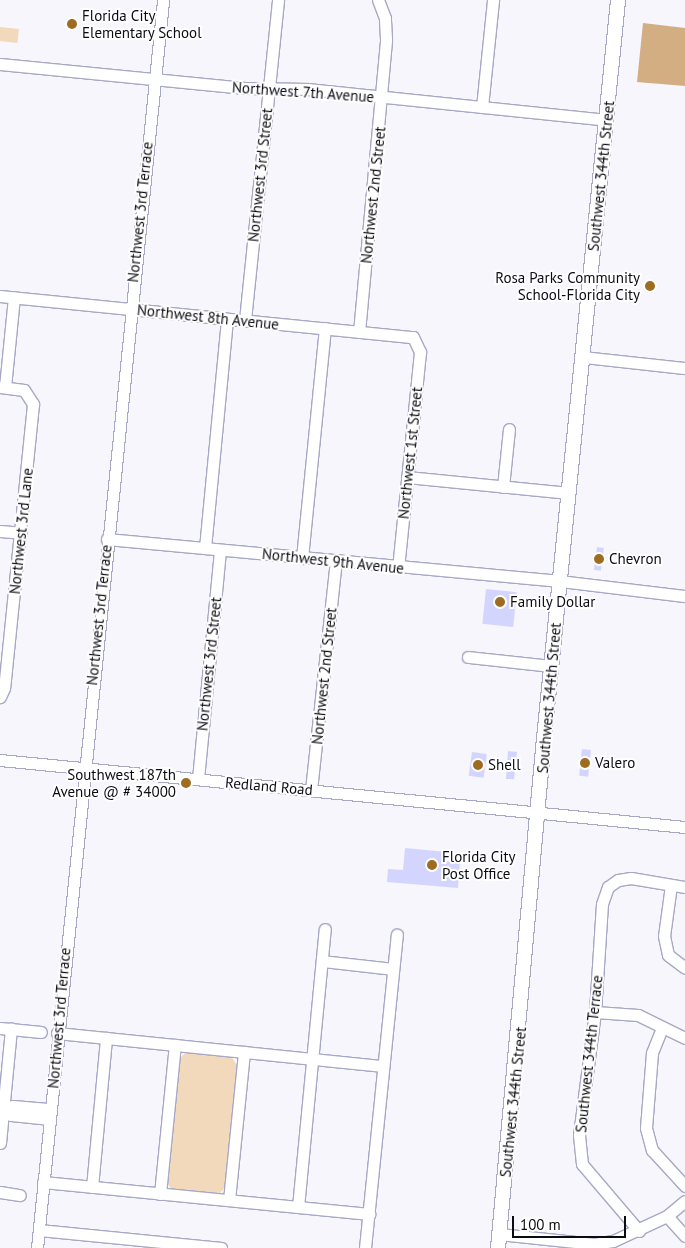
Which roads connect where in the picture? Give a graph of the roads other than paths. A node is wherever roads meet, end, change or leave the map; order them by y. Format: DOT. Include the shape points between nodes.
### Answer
graph roads {
  1 [pos="163,0"];
  2 [pos="278,0"];
  3 [pos="378,0"];
  4 [pos="493,0"];
  5 [pos="618,0"];
  6 [pos="0,64"];
  7 [pos="154,80"];
  8 [pos="268,88"];
  9 [pos="381,96"];
  10 [pos="482,107"];
  11 [pos="606,120"];
  12 [pos="0,296"];
  13 [pos="14,297"];
  14 [pos="130,309"];
  15 [pos="227,319"];
  16 [pos="245,320"];
  17 [pos="325,328"];
  18 [pos="359,332"];
  19 [pos="416,340"];
  20 [pos="582,357"];
  21 [pos="685,368"];
  22 [pos="2,387"];
  23 [pos="509,429"];
  24 [pos="407,477"];
  25 [pos="504,487"];
  26 [pos="569,493"];
  27 [pos="0,531"];
  28 [pos="21,533"];
  29 [pos="107,539"];
  30 [pos="204,548"];
  31 [pos="220,550"];
  32 [pos="302,558"];
  33 [pos="336,561"];
  34 [pos="398,567"];
  35 [pos="560,581"];
  36 [pos="685,596"];
  37 [pos="468,657"];
  38 [pos="552,666"];
  39 [pos="0,696"];
  40 [pos="0,760"];
  41 [pos="84,768"];
  42 [pos="198,779"];
  43 [pos="311,790"];
  44 [pos="538,812"];
  45 [pos="685,827"];
  46 [pos="672,884"];
  47 [pos="685,887"];
  48 [pos="325,929"];
  49 [pos="396,936"];
  50 [pos="322,962"];
  51 [pos="685,968"];
  52 [pos="393,969"];
  53 [pos="595,1012"];
  54 [pos="662,1028"];
  55 [pos="5,1029"];
  56 [pos="41,1032"];
  57 [pos="57,1034"];
  58 [pos="106,1038"];
  59 [pos="685,1038"];
  60 [pos="175,1045"];
  61 [pos="244,1052"];
  62 [pos="313,1059"];
  63 [pos="383,1066"];
  64 [pos="3,1109"];
  65 [pos="50,1114"];
  66 [pos="0,1143"];
  67 [pos="43,1182"];
  68 [pos="685,1186"];
  69 [pos="92,1187"];
  70 [pos="0,1192"];
  71 [pos="160,1194"];
  72 [pos="20,1195"];
  73 [pos="229,1200"];
  74 [pos="685,1201"];
  75 [pos="298,1207"];
  76 [pos="369,1214"];
  77 [pos="667,1216"];
  78 [pos="39,1230"];
  79 [pos="638,1232"];
  80 [pos="685,1236"];
  81 [pos="499,1241"];
  82 [pos="37,1248"];
  83 [pos="220,1248"];
  84 [pos="365,1248"];
  1 -- 7 [label="street, Northwest 3rd Terrace"];
  2 -- 8 [label="street, Northwest 3rd Street"];
  3 -- 9 [label="street, Northwest 2nd Street" via="386,30"];
  4 -- 10 [label="street"];
  5 -- 11 [label="main road, Southwest 344th Street"];
  6 -- 7 [label="street, Northwest 7th Avenue"];
  7 -- 8 [label="street, Northwest 7th Avenue"];
  7 -- 14 [label="street, Northwest 3rd Terrace"];
  8 -- 9 [label="street, Northwest 7th Avenue"];
  8 -- 16 [label="street, Northwest 3rd Street"];
  9 -- 10 [label="street, Northwest 7th Avenue"];
  9 -- 18 [label="street, Northwest 2nd Street"];
  10 -- 11 [label="street, Northwest 7th Avenue"];
  11 -- 20 [label="main road, Southwest 344th Street"];
  12 -- 13 [label="street, Northwest 8th Avenue"];
  13 -- 14 [label="street, Northwest 8th Avenue"];
  13 -- 22 [label="street"];
  14 -- 15 [label="street, Northwest 8th Avenue"];
  14 -- 29 [label="street, Northwest 3rd Terrace"];
  15 -- 16 [label="street, Northwest 8th Avenue"];
  15 -- 30 [label="street"];
  16 -- 17 [label="street, Northwest 8th Avenue"];
  17 -- 18 [label="street, Northwest 8th Avenue"];
  17 -- 32 [label="street"];
  18 -- 19 [label="street, Northwest 8th Avenue"];
  19 -- 24 [label="street, Northwest 1st Street" via="420,352"];
  20 -- 21 [label="street"];
  20 -- 26 [label="main road, Southwest 344th Street"];
  22 -- 28 [label="street, Northwest 3rd Lane" via="30,395 33,408"];
  23 -- 25 [label="street"];
  24 -- 25 [label="street"];
  24 -- 34 [label="street, Northwest 1st Street"];
  25 -- 26 [label="street"];
  26 -- 35 [label="main road, Southwest 344th Street"];
  27 -- 28 [label="street"];
  28 -- 39 [label="street, Northwest 3rd Lane" via="4,688"];
  29 -- 30 [label="street, Northwest 9th Avenue"];
  29 -- 41 [label="street, Northwest 3rd Terrace"];
  30 -- 31 [label="street, Northwest 9th Avenue"];
  31 -- 32 [label="street, Northwest 9th Avenue"];
  31 -- 42 [label="street, Northwest 3rd Street"];
  32 -- 33 [label="street, Northwest 9th Avenue"];
  33 -- 34 [label="street, Northwest 9th Avenue"];
  33 -- 43 [label="street, Northwest 2nd Street"];
  34 -- 35 [label="street, Northwest 9th Avenue"];
  35 -- 36 [label="street, Northwest 9th Avenue"];
  35 -- 38 [label="main road, Southwest 344th Street"];
  37 -- 38 [label="street"];
  38 -- 44 [label="main road, Southwest 344th Street"];
  40 -- 41 [label="street, Redland Road"];
  41 -- 42 [label="street, Redland Road"];
  41 -- 57 [label="street, Northwest 3rd Terrace"];
  42 -- 43 [label="street, Redland Road"];
  43 -- 44 [label="street, Redland Road"];
  44 -- 45 [label="street, Redland Road"];
  44 -- 81 [label="main road, Southwest 344th Street"];
  46 -- 47 [label="street"];
  46 -- 51 [label="street" via="664,936 668,955"];
  46 -- 53 [label="street, Southwest 344th Terrace" via="631,878 608,887 602,904"];
  48 -- 50 [label="street"];
  49 -- 52 [label="street"];
  50 -- 52 [label="street"];
  50 -- 62 [label="street"];
  52 -- 63 [label="street"];
  53 -- 54 [label="street" via="638,1015"];
  53 -- 79 [label="street, Southwest 344th Terrace" via="579,1134 582,1164"];
  54 -- 59 [label="street"];
  54 -- 68 [label="street" via="652,1053 646,1128 652,1150"];
  55 -- 56 [label="street"];
  55 -- 64 [label="street"];
  57 -- 58 [label="street"];
  57 -- 65 [label="street, Northwest 3rd Terrace"];
  58 -- 60 [label="street"];
  58 -- 69 [label="street"];
  60 -- 61 [label="street"];
  60 -- 71 [label="street"];
  61 -- 62 [label="street"];
  61 -- 73 [label="street"];
  62 -- 63 [label="street"];
  62 -- 75 [label="street"];
  63 -- 76 [label="street"];
  64 -- 65 [label="street" via="11,1115"];
  64 -- 66 [label="street"];
  65 -- 67 [label="street, Northwest 3rd Terrace"];
  67 -- 69 [label="street"];
  67 -- 78 [label="street, Northwest 3rd Terrace"];
  69 -- 71 [label="street"];
  70 -- 72 [label="street"];
  71 -- 73 [label="street"];
  73 -- 75 [label="street"];
  74 -- 77 [label="street"];
  75 -- 76 [label="street"];
  76 -- 84 [label="street"];
  77 -- 79 [label="street"];
  77 -- 80 [label="street"];
  78 -- 82 [label="street, Northwest 3rd Terrace"];
  78 -- 83 [label="street"];
  79 -- 81 [label="street" via="594,1244"];
}
